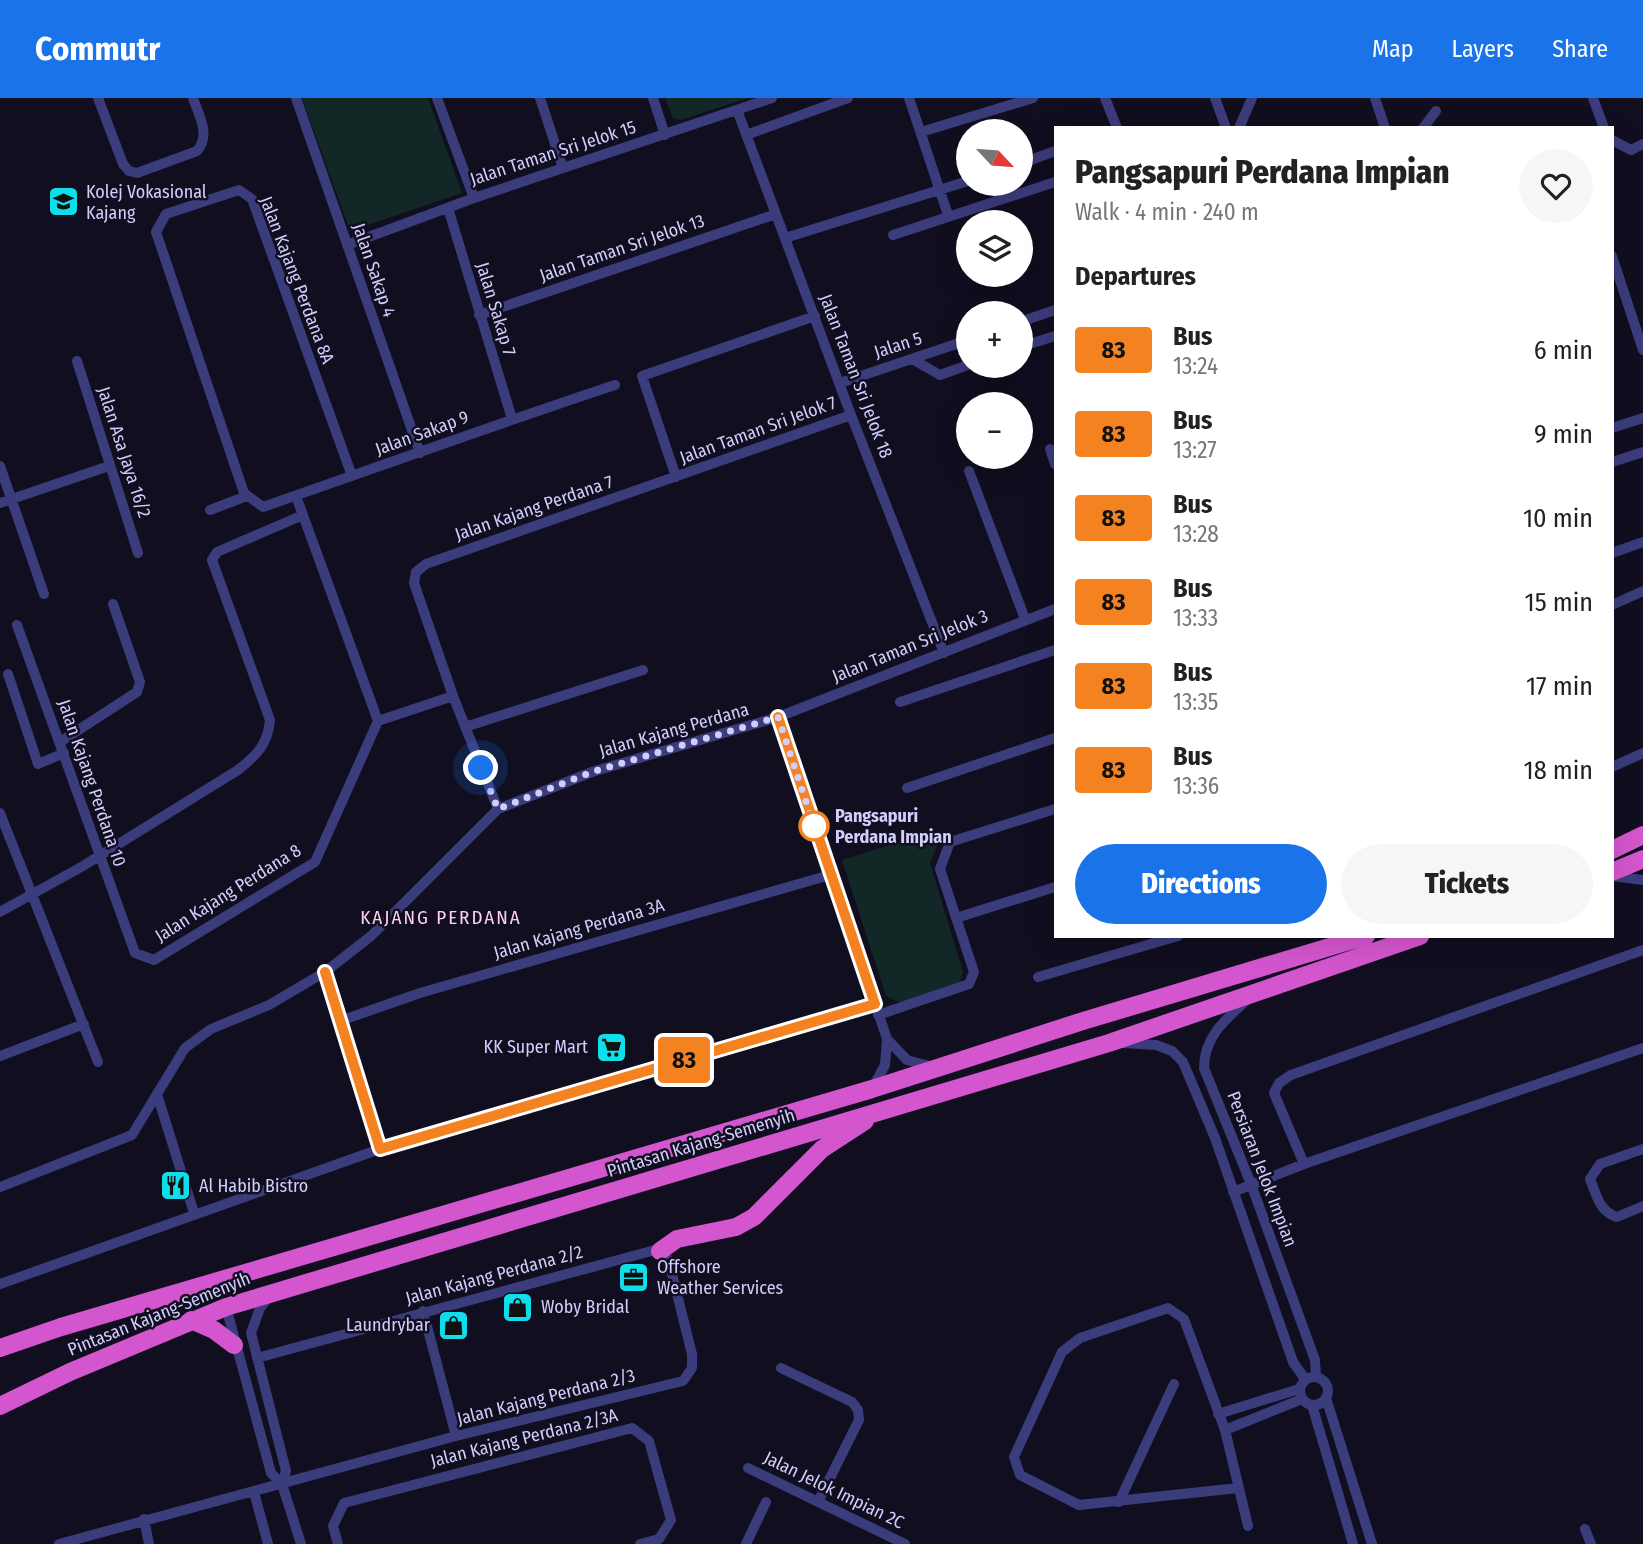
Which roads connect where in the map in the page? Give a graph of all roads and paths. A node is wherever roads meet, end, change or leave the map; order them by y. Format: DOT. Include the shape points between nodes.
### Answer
graph roads {
  1 [pos="98,98"];
  2 [pos="193,98"];
  3 [pos="296,98"];
  4 [pos="437,98"];
  5 [pos="540,98"];
  6 [pos="653,98"];
  7 [pos="772,98"];
  8 [pos="848,98"];
  9 [pos="909,98"];
  10 [pos="1032,98"];
  11 [pos="1105,98"];
  12 [pos="1215,98"];
  13 [pos="1252,98"];
  14 [pos="1375,98"];
  15 [pos="1594,98"];
  16 [pos="737,110"];
  17 [pos="1436,111"];
  18 [pos="1116,126"];
  19 [pos="1225,126"];
  20 [pos="1240,126"];
  21 [pos="1384,126"];
  22 [pos="1425,126"];
  23 [pos="1603,126"];
  24 [pos="920,132"];
  25 [pos="665,135"];
  26 [pos="746,135"];
  27 [pos="1614,141"];
  28 [pos="1643,144"];
  29 [pos="1054,151"];
  30 [pos="1033,159"];
  31 [pos="563,168"];
  32 [pos="1054,182"];
  33 [pos="956,184"];
  34 [pos="940,188"];
  35 [pos="474,198"];
  36 [pos="448,208"];
  37 [pos="776,214"];
  38 [pos="948,215"];
  39 [pos="893,235"];
  40 [pos="785,239"];
  41 [pos="347,246"];
  42 [pos="1614,262"];
  43 [pos="1054,310"];
  44 [pos="480,315"];
  45 [pos="815,316"];
  46 [pos="1033,318"];
  47 [pos="1054,336"];
  48 [pos="1033,343"];
  49 [pos="956,344"];
  50 [pos="1643,350"];
  51 [pos="912,359"];
  52 [pos="76,361"];
  53 [pos="956,369"];
  54 [pos="840,383"];
  55 [pos="615,385"];
  56 [pos="851,415"];
  57 [pos="1643,418"];
  58 [pos="512,419"];
  59 [pos="1614,427"];
  60 [pos="1049,449"];
  61 [pos="1643,452"];
  62 [pos="419,453"];
  63 [pos="1054,462"];
  64 [pos="1614,462"];
  65 [pos="0,466"];
  66 [pos="109,466"];
  67 [pos="969,471"];
  68 [pos="352,477"];
  69 [pos="676,477"];
  70 [pos="246,494"];
  71 [pos="296,496"];
  72 [pos="5,501"];
  73 [pos="210,510"];
  74 [pos="303,515"];
  75 [pos="1643,542"];
  76 [pos="1614,552"];
  77 [pos="138,553"];
  78 [pos="1643,591"];
  79 [pos="44,594"];
  80 [pos="113,604"];
  81 [pos="1614,604"];
  82 [pos="1054,609"];
  83 [pos="1025,619"];
  84 [pos="17,625"];
  85 [pos="1054,650"];
  86 [pos="944,653"];
  87 [pos="643,670"];
  88 [pos="8,674"];
  89 [pos="453,696"];
  90 [pos="900,702"];
  91 [pos="778,717"];
  92 [pos="378,721"];
  93 [pos="465,727"];
  94 [pos="1054,738"];
  95 [pos="60,742"];
  96 [pos="1643,753"];
  97 [pos="64,754"];
  98 [pos="1614,766"];
  99 [pos="907,788"];
  100 [pos="498,809"];
  101 [pos="1054,809"];
  102 [pos="0,813"];
  103 [pos="1643,835"];
  104 [pos="1614,849"];
  105 [pos="99,857"];
  106 [pos="1643,859"];
  107 [pos="1614,873"];
  108 [pos="830,874"];
  109 [pos="1614,874"];
  110 [pos="1640,877"];
  111 [pos="1054,887"];
  112 [pos="34,896"];
  113 [pos="0,912"];
  114 [pos="956,918"];
  115 [pos="1171,938"];
  116 [pos="1359,938"];
  117 [pos="1414,938"];
  118 [pos="1643,950"];
  119 [pos="135,953"];
  120 [pos="325,972"];
  121 [pos="1038,977"];
  122 [pos="1257,990"];
  123 [pos="877,1009"];
  124 [pos="340,1021"];
  125 [pos="84,1024"];
  126 [pos="887,1040"];
  127 [pos="1109,1043"];
  128 [pos="1643,1048"];
  129 [pos="0,1056"];
  130 [pos="98,1062"];
  131 [pos="938,1068"];
  132 [pos="872,1089"];
  133 [pos="158,1094"];
  134 [pos="876,1113"];
  135 [pos="380,1149"];
  136 [pos="1643,1149"];
  137 [pos="1304,1164"];
  138 [pos="1251,1184"];
  139 [pos="0,1187"];
  140 [pos="1233,1192"];
  141 [pos="1643,1206"];
  142 [pos="194,1213"];
  143 [pos="660,1251"];
  144 [pos="0,1284"];
  145 [pos="272,1292"];
  146 [pos="226,1307"];
  147 [pos="423,1311"];
  148 [pos="191,1320"];
  149 [pos="234,1345"];
  150 [pos="0,1348"];
  151 [pos="257,1358"];
  152 [pos="781,1367"];
  153 [pos="1174,1384"];
  154 [pos="1307,1390"];
  155 [pos="1326,1398"];
  156 [pos="0,1406"];
  157 [pos="1218,1414"];
  158 [pos="1225,1430"];
  159 [pos="456,1436"];
  160 [pos="748,1468"];
  161 [pos="282,1484"];
  162 [pos="1238,1488"];
  163 [pos="254,1492"];
  164 [pos="766,1502"];
  165 [pos="1119,1502"];
  166 [pos="818,1503"];
  167 [pos="144,1519"];
  168 [pos="1248,1526"];
  169 [pos="1585,1529"];
  170 [pos="748,1543"];
  171 [pos="59,1544"];
  172 [pos="149,1544"];
  173 [pos="268,1544"];
  174 [pos="301,1544"];
  175 [pos="338,1544"];
  176 [pos="640,1544"];
  177 [pos="905,1544"];
  178 [pos="1353,1544"];
  179 [pos="1373,1544"];
  180 [pos="1591,1544"];
  1 -- 2 [label="street" via="129,171 137,173 197,150 205,140"];
  3 -- 41 [label="street, Jalan Sakap 4"];
  4 -- 35 [label="street"];
  5 -- 31 [label="street"];
  6 -- 25 [label="street"];
  7 -- 16 [label="street, Jalan Taman Sri Jelok 15"];
  8 -- 26 [label="street"];
  9 -- 24 [label="street"];
  10 -- 24 [label="street"];
  11 -- 18 [label="street"];
  12 -- 19 [label="street"];
  13 -- 20 [label="street"];
  14 -- 21 [label="street"];
  15 -- 23 [label="street"];
  16 -- 25 [label="street, Jalan Taman Sri Jelok 15"];
  16 -- 26 [label="street, Jalan Taman Sri Jelok 18"];
  17 -- 22 [label="street"];
  24 -- 34 [label="street"];
  25 -- 31 [label="street, Jalan Taman Sri Jelok 15"];
  26 -- 37 [label="street, Jalan Taman Sri Jelok 18"];
  27 -- 28 [label="street" via="1631,150"];
  29 -- 30 [label="street"];
  31 -- 35 [label="street, Jalan Taman Sri Jelok 15"];
  32 -- 38 [label="street"];
  33 -- 34 [label="street"];
  34 -- 38 [label="street"];
  34 -- 40 [label="street"];
  35 -- 36 [label="street, Jalan Taman Sri Jelok 15"];
  36 -- 41 [label="street, Jalan Taman Sri Jelok 15"];
  36 -- 44 [label="street, Jalan Sakap 7"];
  37 -- 40 [label="street, Jalan Taman Sri Jelok 18"];
  37 -- 44 [label="street, Jalan Taman Sri Jelok 13"];
  38 -- 39 [label="street"];
  40 -- 45 [label="street, Jalan Taman Sri Jelok 18"];
  41 -- 62 [label="street, Jalan Sakap 4"];
  42 -- 50 [label="street"];
  43 -- 46 [label="street"];
  44 -- 58 [label="street, Jalan Sakap 7"];
  45 -- 54 [label="street, Jalan Taman Sri Jelok 18"];
  45 -- 69 [label="street" via="642,376"];
  47 -- 48 [label="street"];
  49 -- 51 [label="street, Jalan 5"];
  51 -- 53 [label="street" via="940,375"];
  51 -- 54 [label="street, Jalan 5"];
  52 -- 66 [label="street, Jalan Asa Jaya 16/2"];
  54 -- 56 [label="street, Jalan Taman Sri Jelok 18"];
  55 -- 58 [label="street, Jalan Sakap 9"];
  56 -- 69 [label="street, Jalan Taman Sri Jelok 7"];
  56 -- 86 [label="street, Jalan Taman Sri Jelok 18"];
  57 -- 59 [label="street"];
  58 -- 62 [label="street, Jalan Sakap 9"];
  60 -- 63 [label="street"];
  61 -- 64 [label="street"];
  62 -- 68 [label="street, Jalan Sakap 9"];
  65 -- 72 [label="street"];
  66 -- 72 [label="street"];
  66 -- 77 [label="street, Jalan Asa Jaya 16/2"];
  67 -- 83 [label="street"];
  68 -- 70 [label="street, Jalan Kajang Perdana 8A" via="252,199 239,190 166,214 156,232"];
  68 -- 71 [label="street, Jalan Sakap 9"];
  69 -- 89 [label="street, Jalan Kajang Perdana 7" via="426,564 416,572 414,583"];
  70 -- 71 [label="street, Jalan Sakap 9" via="263,507"];
  70 -- 73 [label="street"];
  71 -- 74 [label="street"];
  72 -- 79 [label="street"];
  74 -- 92 [label="street"];
  74 -- 105 [label="street" via="217,552 212,560 270,720 259,753"];
  75 -- 76 [label="street"];
  78 -- 81 [label="street"];
  80 -- 95 [label="street" via="140,682 137,692"];
  82 -- 83 [label="street, Jalan Taman Sri Jelok 3"];
  83 -- 86 [label="street, Jalan Taman Sri Jelok 3"];
  84 -- 95 [label="street, Jalan Kajang Perdana 10"];
  85 -- 90 [label="street"];
  86 -- 91 [label="street, Jalan Taman Sri Jelok 3"];
  87 -- 93 [label="street"];
  88 -- 97 [label="street" via="38,764"];
  89 -- 92 [label="street"];
  89 -- 93 [label="street"];
  91 -- 100 [label="street, Jalan Kajang Perdana" via="592,772"];
  91 -- 108 [label="street"];
  92 -- 119 [label="street, Jalan Kajang Perdana 8" via="315,863 154,960"];
  93 -- 100 [label="street"];
  94 -- 99 [label="street"];
  95 -- 97 [label="street, Jalan Kajang Perdana 10"];
  96 -- 98 [label="street"];
  97 -- 105 [label="street, Jalan Kajang Perdana 10"];
  100 -- 120 [label="street, Jalan Kajang Perdana" via="372,936"];
  101 -- 114 [label="street" via="950,842 940,869"];
  102 -- 112 [label="street"];
  103 -- 104 [label="highway"];
  105 -- 112 [label="street"];
  105 -- 119 [label="street, Jalan Kajang Perdana 10"];
  106 -- 107 [label="highway"];
  108 -- 123 [label="street"];
  108 -- 124 [label="street, Jalan Kajang Perdana 3A" via="420,993"];
  109 -- 110 [label="street"];
  111 -- 114 [label="street"];
  112 -- 113 [label="street"];
  112 -- 125 [label="street"];
  114 -- 123 [label="street" via="974,971 970,984"];
  115 -- 121 [label="street"];
  116 -- 131 [label="highway, Pintasan Kajang-Semenyih"];
  117 -- 122 [label="highway, Pintasan Kajang-Semenyih"];
  118 -- 137 [label="street" via="1279,1083 1274,1093 1278,1108"];
  120 -- 124 [label="street"];
  120 -- 133 [label="street, Jalan Kajang Perdana" via="269,1005 211,1029 185,1048"];
  122 -- 127 [label="highway, Pintasan Kajang-Semenyih"];
  122 -- 138 [label="street, Persiaran Jelok Impian" via="1216,1030 1204,1055 1204,1068"];
  123 -- 126 [label="street"];
  123 -- 135 [label="street"];
  124 -- 135 [label="street"];
  125 -- 129 [label="street"];
  125 -- 130 [label="street"];
  126 -- 131 [label="street" via="907,1060"];
  126 -- 132 [label="street" via="885,1065"];
  127 -- 134 [label="highway, Pintasan Kajang-Semenyih"];
  127 -- 140 [label="street, Persiaran Jelok Impian" via="1156,1045 1183,1062"];
  128 -- 137 [label="street"];
  131 -- 132 [label="highway, Pintasan Kajang-Semenyih"];
  132 -- 150 [label="highway, Pintasan Kajang-Semenyih"];
  133 -- 139 [label="street, Jalan Kajang Perdana" via="132,1135"];
  133 -- 142 [label="street"];
  134 -- 143 [label="highway" via="822,1149 754,1217 736,1227 677,1239"];
  134 -- 145 [label="highway, Pintasan Kajang-Semenyih"];
  135 -- 142 [label="street"];
  136 -- 141 [label="street" via="1600,1164 1590,1179 1608,1214 1617,1217"];
  137 -- 138 [label="street"];
  138 -- 140 [label="street"];
  138 -- 154 [label="street, Persiaran Jelok Impian" via="1315,1360"];
  140 -- 154 [label="street, Persiaran Jelok Impian"];
  142 -- 144 [label="street"];
  143 -- 147 [label="street, Jalan Kajang Perdana 2/2"];
  143 -- 159 [label="street, Jalan Kajang Perdana 2/3" via="670,1266 692,1354 692,1368 683,1381"];
  145 -- 146 [label="highway, Pintasan Kajang-Semenyih"];
  145 -- 151 [label="street" via="260,1308 251,1334"];
  146 -- 148 [label="highway, Pintasan Kajang-Semenyih"];
  146 -- 149 [label="street"];
  147 -- 151 [label="street, Jalan Kajang Perdana 2/2"];
  147 -- 159 [label="street"];
  148 -- 149 [label="highway"];
  148 -- 156 [label="highway, Pintasan Kajang-Semenyih"];
  149 -- 161 [label="street" via="271,1473"];
  151 -- 161 [label="street" via="286,1471"];
  152 -- 166 [label="street" via="852,1402 858,1410 859,1420"];
  153 -- 165 [label="street"];
  154 -- 155 [label="street"];
  154 -- 155 [label="street" via="1325,1382"];
  154 -- 157 [label="street"];
  154 -- 158 [label="street"];
  154 -- 178 [label="street, Persiaran Jelok Impian"];
  155 -- 179 [label="street"];
  157 -- 158 [label="street"];
  157 -- 165 [label="street" via="1184,1320 1168,1308 1080,1338 1062,1352 1014,1457 1020,1475 1079,1505"];
  158 -- 162 [label="street"];
  159 -- 161 [label="street, Jalan Kajang Perdana 2/3"];
  160 -- 166 [label="street, Jalan Jelok Impian 2C"];
  161 -- 163 [label="street, Jalan Kajang Perdana 2/3"];
  161 -- 174 [label="street"];
  162 -- 165 [label="street"];
  162 -- 168 [label="street"];
  163 -- 167 [label="street, Jalan Kajang Perdana 2/3"];
  163 -- 173 [label="street"];
  164 -- 170 [label="street"];
  166 -- 177 [label="street, Jalan Jelok Impian 2C"];
  167 -- 171 [label="street, Jalan Kajang Perdana 2/3"];
  167 -- 172 [label="street"];
  169 -- 180 [label="street"];
  175 -- 176 [label="street, Jalan Kajang Perdana 2/3A" via="333,1526 344,1503 632,1429 649,1441 671,1520 659,1539"];
}
